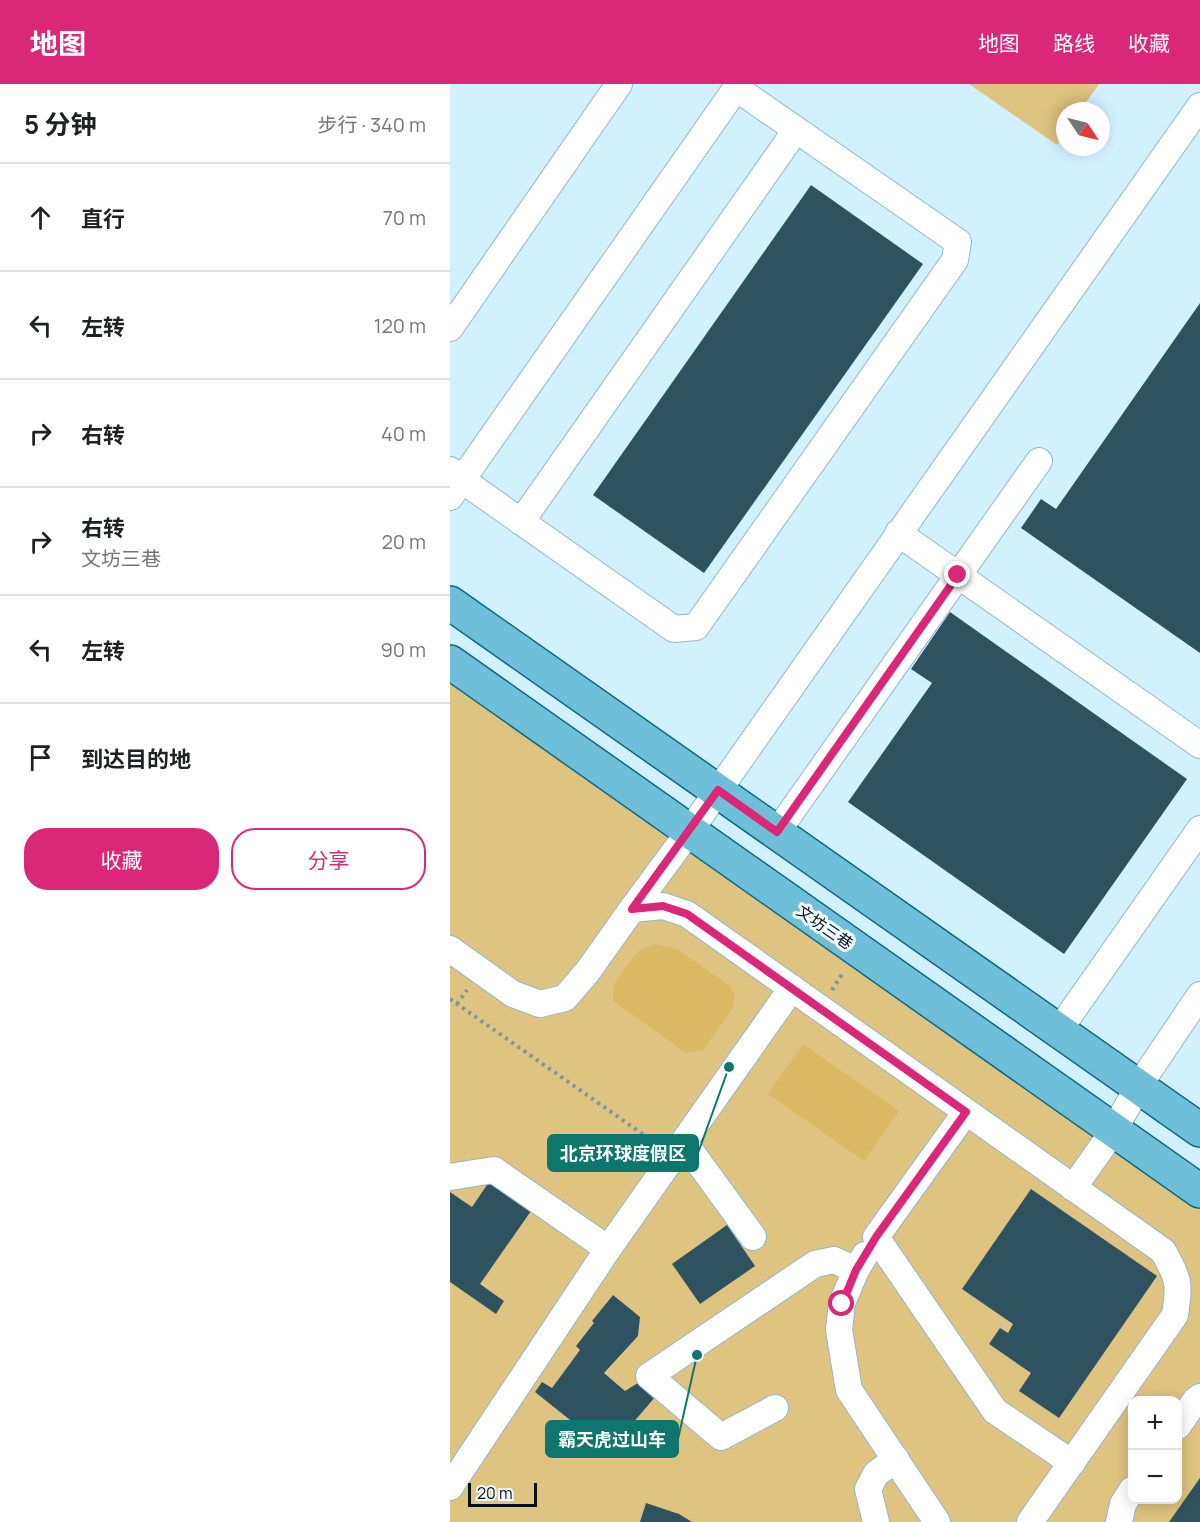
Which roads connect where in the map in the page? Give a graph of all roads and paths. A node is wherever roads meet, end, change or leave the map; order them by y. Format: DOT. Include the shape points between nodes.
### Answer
graph roads {
  1 [pos="619,84"];
  2 [pos="737,86"];
  3 [pos="1200,106"];
  4 [pos="796,130"];
  5 [pos="450,328"];
  6 [pos="1039,461"];
  7 [pos="454,483"];
  8 [pos="521,522"];
  9 [pos="898,533"];
  10 [pos="958,575"];
  11 [pos="450,603"];
  12 [pos="450,662"];
  13 [pos="1200,745"];
  14 [pos="718,790"];
  15 [pos="1200,829"];
  16 [pos="689,832"];
  17 [pos="777,832"];
  18 [pos="632,909"];
  19 [pos="450,950"];
  20 [pos="792,988"];
  21 [pos="450,999"];
  22 [pos="1198,1003"];
  23 [pos="1059,1030"];
  24 [pos="1138,1087"];
  25 [pos="966,1112"];
  26 [pos="1114,1130"];
  27 [pos="1200,1130"];
  28 [pos="679,1149"];
  29 [pos="450,1177"];
  30 [pos="1073,1188"];
  31 [pos="1200,1191"];
  32 [pos="753,1237"];
  33 [pos="876,1237"];
  34 [pos="608,1249"];
  35 [pos="856,1270"];
  36 [pos="1200,1397"];
  37 [pos="775,1408"];
  38 [pos="1182,1420"];
  39 [pos="896,1460"];
  40 [pos="1072,1463"];
  41 [pos="450,1487"];
  42 [pos="1128,1496"];
  43 [pos="876,1522"];
  44 [pos="937,1522"];
  45 [pos="1030,1522"];
  46 [pos="1119,1522"];
  1 -- 5 [label="lane"];
  2 -- 4 [label="lane"];
  2 -- 7 [label="lane"];
  3 -- 9 [label="lane"];
  4 -- 8 [label="lane"];
  4 -- 8 [label="lane" via="958,242 955,261 696,627 674,629"];
  6 -- 10 [label="lane"];
  7 -- 8 [label="lane"];
  9 -- 10 [label="lane"];
  9 -- 14 [label="lane"];
  10 -- 13 [label="lane"];
  10 -- 17 [label="lane"];
  11 -- 14 [label="main road"];
  12 -- 16 [label="main road, 文坊三巷"];
  14 -- 16 [label="lane"];
  14 -- 17 [label="main road"];
  15 -- 23 [label="lane"];
  16 -- 18 [label="lane"];
  16 -- 26 [label="main road, 文坊三巷"];
  17 -- 23 [label="main road"];
  18 -- 19 [label="lane" via="566,998 540,1004 513,994"];
  18 -- 20 [label="lane" via="663,906 687,914"];
  20 -- 25 [label="lane"];
  20 -- 28 [label="lane"];
  21 -- 28 [label="path"];
  22 -- 24 [label="lane"];
  23 -- 24 [label="main road"];
  24 -- 26 [label="lane"];
  24 -- 27 [label="main road"];
  25 -- 30 [label="lane"];
  25 -- 33 [label="lane"];
  26 -- 30 [label="lane"];
  26 -- 31 [label="main road, 文坊三巷"];
  28 -- 32 [label="lane"];
  28 -- 34 [label="lane"];
  29 -- 34 [label="lane" via="495,1170"];
  30 -- 40 [label="lane" via="1163,1251 1179,1288 1175,1315"];
  33 -- 35 [label="lane"];
  33 -- 40 [label="lane" via="995,1411"];
  34 -- 41 [label="lane"];
  35 -- 37 [label="lane" via="834,1260 815,1264 649,1376 721,1437"];
  35 -- 39 [label="lane" via="842,1304 839,1330 849,1390"];
  36 -- 38 [label="lane"];
  39 -- 43 [label="lane" via="876,1474 868,1489"];
  39 -- 44 [label="lane"];
  40 -- 45 [label="lane"];
  42 -- 46 [label="lane"];
}
